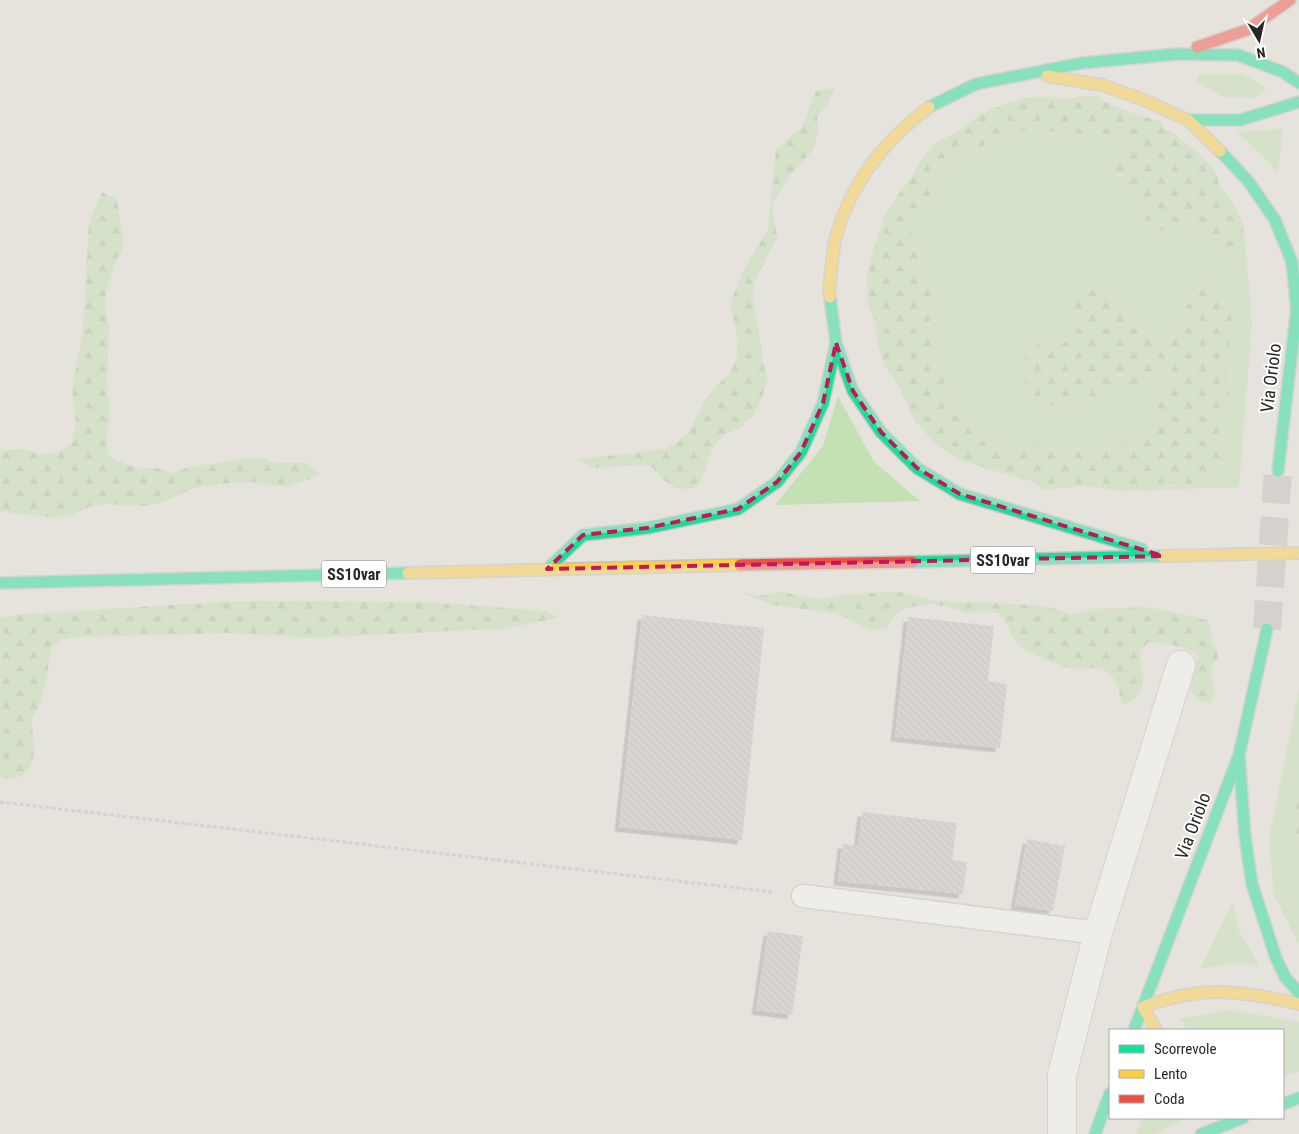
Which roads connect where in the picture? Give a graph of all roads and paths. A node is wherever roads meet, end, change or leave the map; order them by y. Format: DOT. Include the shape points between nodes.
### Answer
graph roads {
  1 [pos="1290,0"];
  2 [pos="1177,54"];
  3 [pos="1028,73"];
  4 [pos="1299,83"];
  5 [pos="1299,102"];
  6 [pos="1188,120"];
  7 [pos="1299,288"];
  8 [pos="1297,312"];
  9 [pos="836,343"];
  10 [pos="1278,471"];
  11 [pos="1299,553"];
  12 [pos="1163,556"];
  13 [pos="547,569"];
  14 [pos="0,583"];
  15 [pos="1267,629"];
  16 [pos="1181,665"];
  17 [pos="1239,755"];
  18 [pos="0,802"];
  19 [pos="803,896"];
  20 [pos="1098,933"];
  21 [pos="1299,993"];
  22 [pos="1299,1004"];
  23 [pos="1143,1006"];
  24 [pos="1134,1029"];
  25 [pos="1155,1029"];
  26 [pos="1109,1097"];
  27 [pos="1284,1098"];
  28 [pos="1299,1098"];
  29 [pos="1284,1104"];
  30 [pos="1240,1119"];
  31 [pos="1062,1134"];
  32 [pos="1095,1134"];
  33 [pos="1202,1134"];
  1 -- 2 [label="main road" via="1247,30"];
  2 -- 3 [label="main road" via="1082,63"];
  2 -- 4 [label="main road" via="1238,55 1283,72"];
  3 -- 6 [label="main road" via="1102,85"];
  3 -- 9 [label="main road" via="976,84 928,108 886,143 855,187 836,237 829,290"];
  5 -- 6 [label="main road" via="1240,120"];
  6 -- 8 [label="main road" via="1249,182 1275,220 1292,262"];
  7 -- 8 [label="main road, Via Oriolo"];
  8 -- 10 [label="main road, Via Oriolo"];
  9 -- 12 [label="main road" via="853,390 881,432 917,468 960,494"];
  9 -- 13 [label="main road" via="823,403 801,452 777,482 738,509 647,528 583,535"];
  11 -- 12 [label="main road, SS10var, bridge"];
  12 -- 13 [label="main road, SS10var"];
  13 -- 14 [label="main road, SS10var"];
  15 -- 17 [label="main road, Via Oriolo"];
  16 -- 20 [label="street"];
  17 -- 21 [label="main road" via="1244,827 1253,888 1269,943 1282,971"];
  17 -- 23 [label="main road, Via Oriolo"];
  18 -- 19 [label="path"];
  19 -- 20 [label="lane"];
  20 -- 31 [label="street" via="1062,1075"];
  22 -- 23 [label="main road" via="1236,992 1208,991 1183,994"];
  23 -- 24 [label="main road, Via Oriolo"];
  23 -- 25 [label="main road"];
  26 -- 32 [label="main road"];
  27 -- 28 [label="main road"];
  28 -- 29 [label="main road"];
  30 -- 33 [label="main road"];
}
